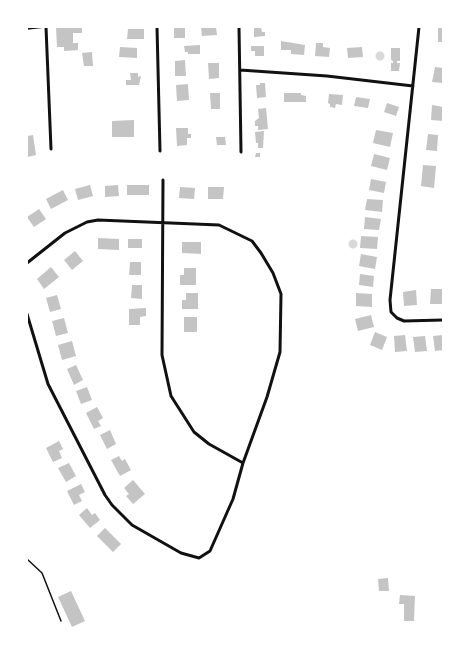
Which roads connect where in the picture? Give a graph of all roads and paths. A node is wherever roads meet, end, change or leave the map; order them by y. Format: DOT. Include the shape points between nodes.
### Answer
graph roads {
  1 [pos="46,27"];
  2 [pos="157,27"];
  3 [pos="239,27"];
  4 [pos="419,27"];
  5 [pos="27,29"];
  6 [pos="240,70"];
  7 [pos="413,86"];
  8 [pos="51,149"];
  9 [pos="160,150"];
  10 [pos="241,152"];
  11 [pos="163,180"];
  12 [pos="164,223"];
  13 [pos="27,263"];
  14 [pos="27,314"];
  15 [pos="443,320"];
  16 [pos="243,463"];
  17 [pos="27,559"];
  18 [pos="61,621"];
  1 -- 5 [label="lane"];
  1 -- 8 [label="street"];
  2 -- 9 [label="street"];
  3 -- 6 [label="street"];
  4 -- 7 [label="street"];
  6 -- 7 [label="street" via="327,76"];
  6 -- 10 [label="street"];
  7 -- 15 [label="street" via="390,300 391,312 396,318 404,321"];
  11 -- 12 [label="street"];
  12 -- 13 [label="street" via="98,220 88,222 65,233"];
  12 -- 16 [label="street" via="162,355 171,396 194,432 209,444"];
  12 -- 16 [label="street" via="219,225 239,233 252,241 261,253 273,273 281,294 280,352"];
  14 -- 16 [label="street" via="48,384 105,495 132,525 182,553 199,558 210,551 233,498"];
  17 -- 18 [label="lane" via="42,573"];
}
